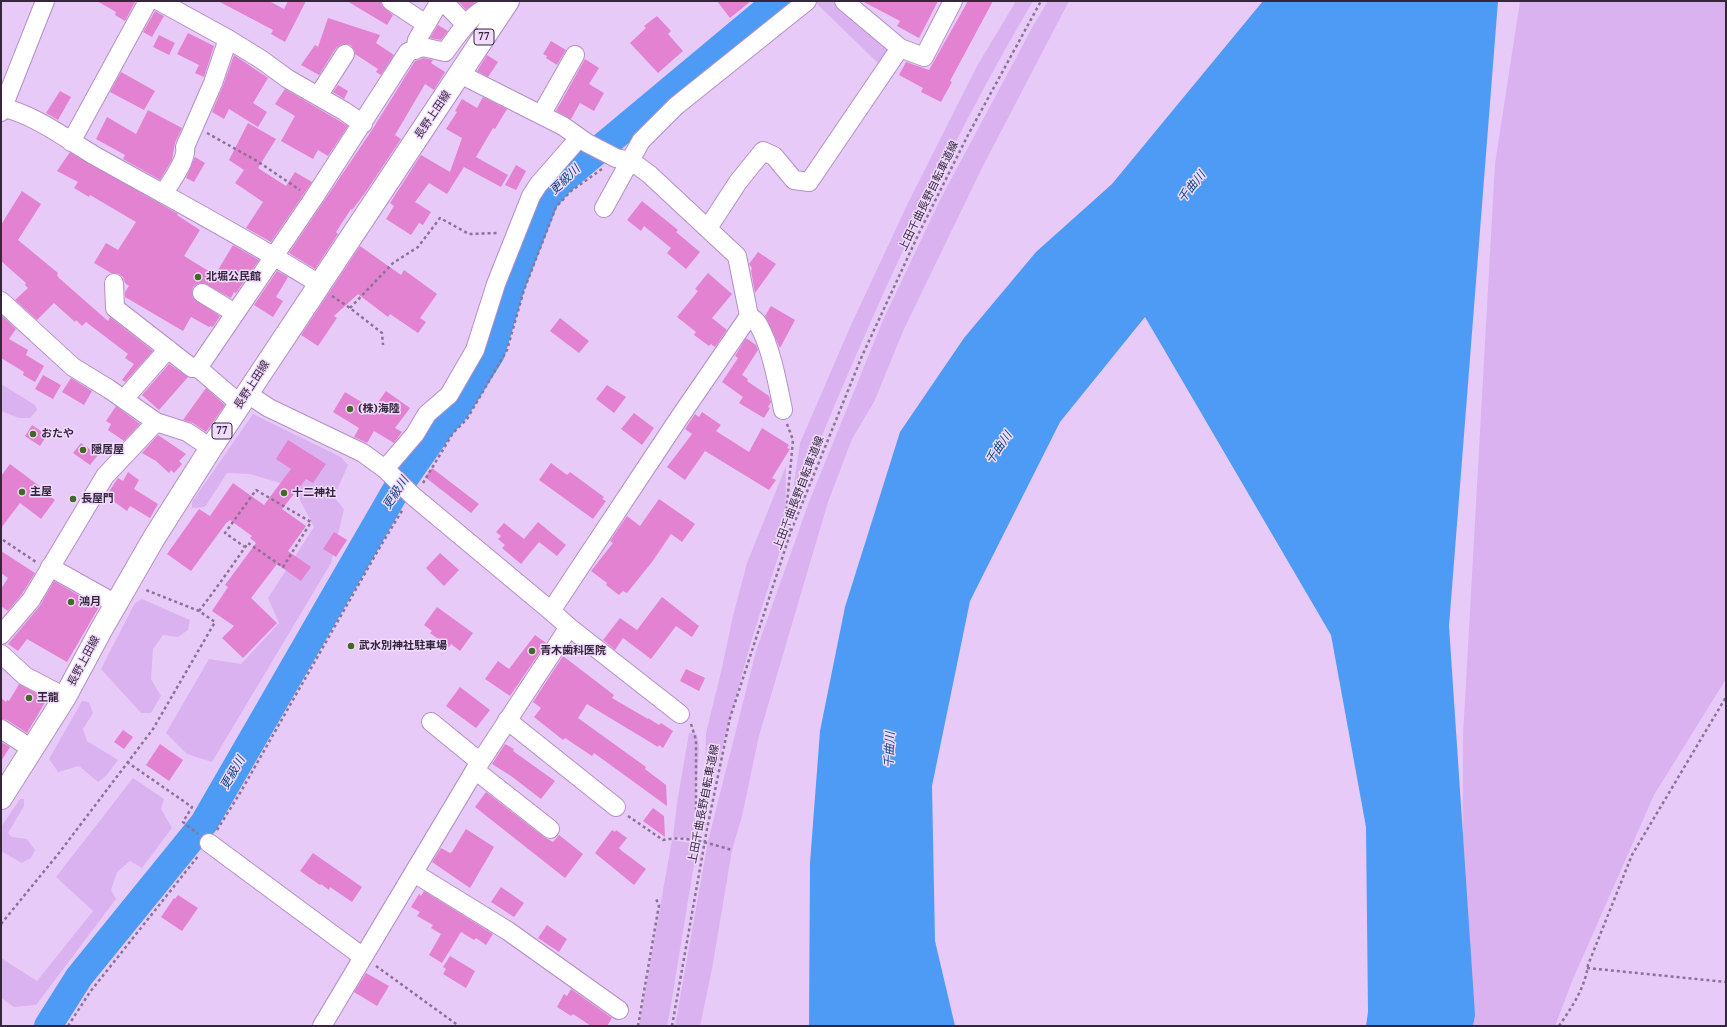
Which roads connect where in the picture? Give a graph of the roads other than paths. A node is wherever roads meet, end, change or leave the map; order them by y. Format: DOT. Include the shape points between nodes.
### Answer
graph roads {
  1 [pos="45,1"];
  2 [pos="148,1"];
  3 [pos="159,1"];
  4 [pos="391,1"];
  5 [pos="441,1"];
  6 [pos="807,1"];
  7 [pos="844,1"];
  8 [pos="953,1"];
  9 [pos="506,3"];
  10 [pos="426,24"];
  11 [pos="466,25"];
  12 [pos="228,39"];
  13 [pos="900,48"];
  14 [pos="415,50"];
  15 [pos="346,54"];
  16 [pos="575,55"];
  17 [pos="460,74"];
  18 [pos="318,96"];
  19 [pos="2,109"];
  20 [pos="541,115"];
  21 [pos="363,124"];
  22 [pos="583,140"];
  23 [pos="71,142"];
  24 [pos="620,159"];
  25 [pos="163,194"];
  26 [pos="604,208"];
  27 [pos="708,228"];
  28 [pos="274,256"];
  29 [pos="114,283"];
  30 [pos="318,285"];
  31 [pos="202,293"];
  32 [pos="1,301"];
  33 [pos="235,312"];
  34 [pos="749,316"];
  35 [pos="168,349"];
  36 [pos="198,368"];
  37 [pos="124,399"];
  38 [pos="243,399"];
  39 [pos="783,410"];
  40 [pos="156,422"];
  41 [pos="211,448"];
  42 [pos="386,470"];
  43 [pos="50,569"];
  44 [pos="116,604"];
  45 [pos="551,611"];
  46 [pos="569,628"];
  47 [pos="1,635"];
  48 [pos="1,654"];
  49 [pos="65,697"];
  50 [pos="680,714"];
  51 [pos="507,720"];
  52 [pos="431,722"];
  53 [pos="1,729"];
  54 [pos="32,749"];
  55 [pos="478,766"];
  56 [pos="1,798"];
  57 [pos="616,807"];
  58 [pos="550,829"];
  59 [pos="209,843"];
  60 [pos="414,873"];
  61 [pos="363,957"];
  62 [pos="619,1010"];
  63 [pos="322,1026"];
  1 -- 19 [label="street"];
  2 -- 23 [label="street"];
  3 -- 12 [label="street"];
  4 -- 10 [label="street"];
  5 -- 10 [label="street"];
  5 -- 11 [label="street"];
  6 -- 24 [label="street" via="676,106"];
  7 -- 13 [label="street"];
  8 -- 13 [label="street" via="924,57"];
  9 -- 11 [label="street" via="486,7"];
  9 -- 17 [label="main road, 長野上田線 / 77"];
  10 -- 14 [label="street" via="417,40"];
  11 -- 14 [label="street" via="445,52 423,47"];
  12 -- 18 [label="street"];
  12 -- 25 [label="street" via="213,83 185,146 182,162"];
  13 -- 27 [label="street" via="809,182 794,180 774,156 763,152 738,182"];
  14 -- 21 [label="street" via="408,52"];
  15 -- 18 [label="street"];
  16 -- 20 [label="street"];
  17 -- 20 [label="street"];
  17 -- 30 [label="main road, 長野上田線 / 77"];
  18 -- 21 [label="street"];
  19 -- 23 [label="street" via="28,115"];
  20 -- 22 [label="street"];
  21 -- 28 [label="street"];
  22 -- 24 [label="street"];
  22 -- 42 [label="street" via="538,184 496,284 475,350 449,395 427,414 415,434"];
  23 -- 25 [label="street"];
  24 -- 26 [label="street"];
  24 -- 27 [label="street" via="650,174"];
  25 -- 28 [label="street"];
  27 -- 34 [label="street" via="737,256"];
  28 -- 30 [label="street"];
  28 -- 33 [label="street"];
  29 -- 35 [label="street" via="115,308"];
  30 -- 38 [label="main road, 長野上田線 / 77"];
  31 -- 33 [label="street"];
  32 -- 37 [label="street" via="73,367"];
  33 -- 36 [label="street"];
  34 -- 39 [label="street" via="757,322 764,336"];
  34 -- 45 [label="street"];
  35 -- 36 [label="street" via="192,368"];
  35 -- 37 [label="street"];
  36 -- 38 [label="street"];
  37 -- 40 [label="street"];
  38 -- 41 [label="main road, 長野上田線 / 77"];
  38 -- 42 [label="street" via="269,408 363,454"];
  40 -- 41 [label="street" via="187,432"];
  40 -- 43 [label="street" via="105,476"];
  41 -- 44 [label="main road, 長野上田線 / 77"];
  42 -- 45 [label="street"];
  43 -- 44 [label="street"];
  43 -- 47 [label="street" via="31,600"];
  44 -- 49 [label="main road, 長野上田線 / 77"];
  45 -- 46 [label="street"];
  46 -- 50 [label="street"];
  46 -- 51 [label="street"];
  48 -- 49 [label="street" via="26,676"];
  49 -- 54 [label="main road, 長野上田線 / 77"];
  51 -- 55 [label="street"];
  51 -- 57 [label="street"];
  52 -- 55 [label="street"];
  53 -- 54 [label="street"];
  54 -- 56 [label="main road, 長野上田線 / 77"];
  55 -- 58 [label="street"];
  55 -- 60 [label="street"];
  59 -- 61 [label="street"];
  60 -- 61 [label="street"];
  60 -- 62 [label="street" via="508,930"];
  61 -- 63 [label="street"];
}
